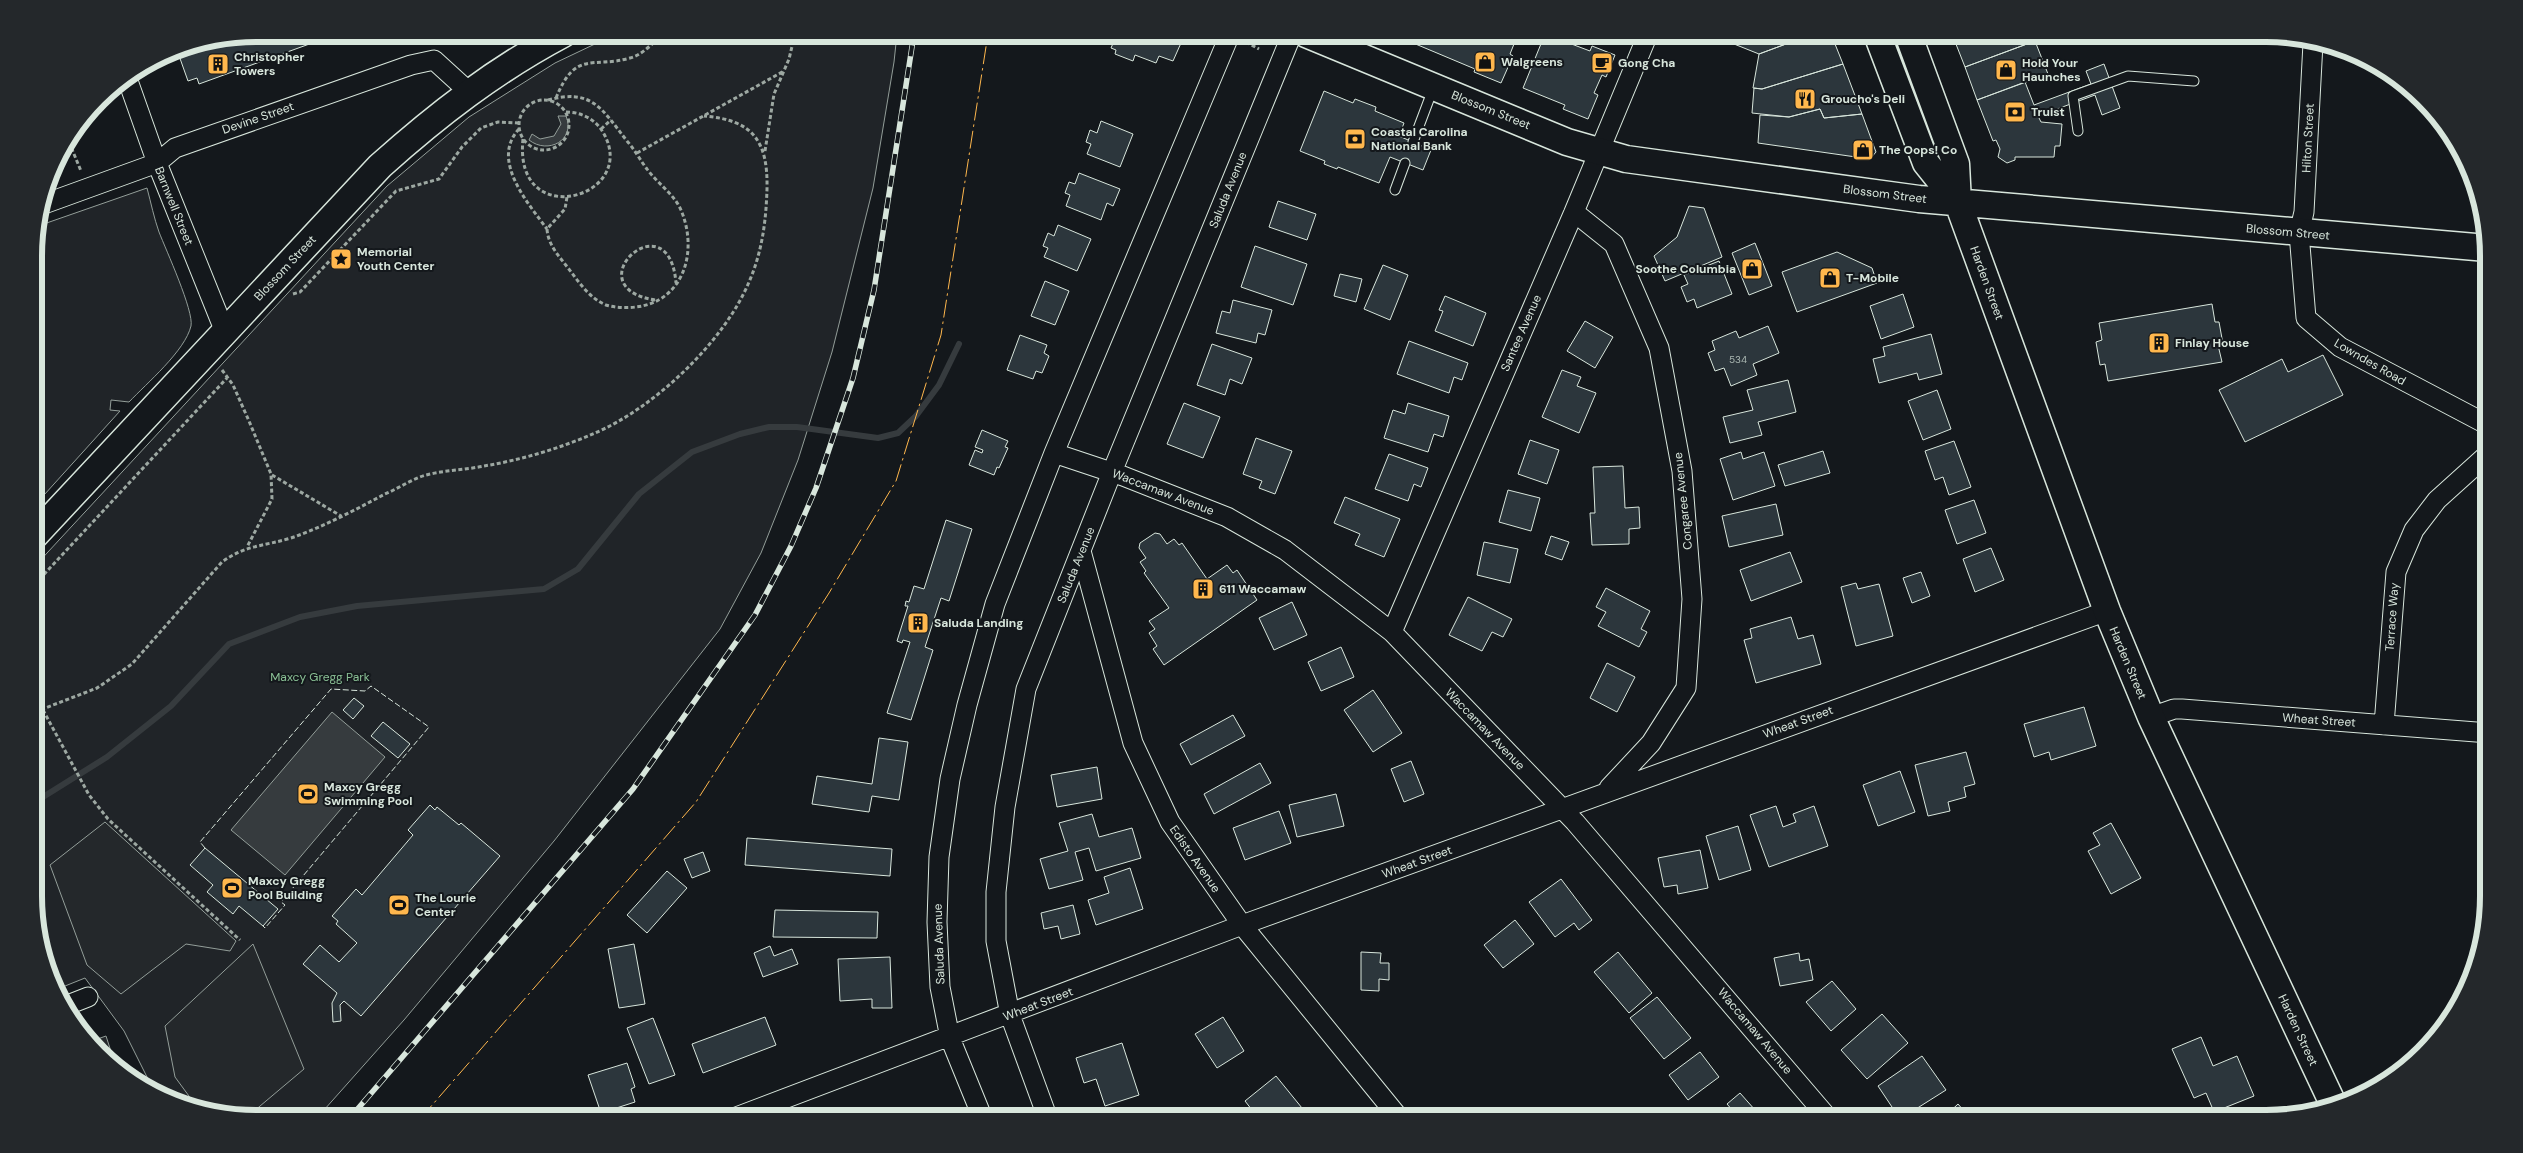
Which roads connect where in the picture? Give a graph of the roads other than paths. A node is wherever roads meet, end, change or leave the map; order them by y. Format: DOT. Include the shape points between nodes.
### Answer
graph roads {
  1 [pos="546,43"];
  2 [pos="1234,43"];
  3 [pos="1288,43"];
  4 [pos="1328,43"];
  5 [pos="1644,43"];
  6 [pos="1880,43"];
  7 [pos="1911,43"];
  8 [pos="2313,48"];
  9 [pos="2194,81"];
  10 [pos="129,84"];
  11 [pos="1434,87"];
  12 [pos="468,92"];
  13 [pos="2078,132"];
  14 [pos="1413,142"];
  15 [pos="1598,152"];
  16 [pos="157,163"];
  17 [pos="1405,163"];
  18 [pos="1395,190"];
  19 [pos="50,202"];
  20 [pos="1958,203"];
  21 [pos="1574,212"];
  22 [pos="2299,233"];
  23 [pos="2480,247"];
  24 [pos="225,332"];
  25 [pos="2480,421"];
  26 [pos="1054,453"];
  27 [pos="2480,461"];
  28 [pos="1112,472"];
  29 [pos="42,528"];
  30 [pos="1081,551"];
  31 [pos="2107,611"];
  32 [pos="1392,632"];
  33 [pos="2151,717"];
  34 [pos="2384,725"];
  35 [pos="2480,732"];
  36 [pos="1606,791"];
  37 [pos="1562,810"];
  38 [pos="1242,925"];
  39 [pos="88,997"];
  40 [pos="71,1004"];
  41 [pos="1010,1015"];
  42 [pos="950,1038"];
  43 [pos="2331,1100"];
  44 [pos="755,1110"];
  45 [pos="979,1110"];
  46 [pos="1045,1110"];
  47 [pos="1393,1110"];
  48 [pos="1821,1110"];
  1 -- 12 [label="main road, Blossom Street"];
  2 -- 26 [label="street, Saluda Avenue"];
  3 -- 28 [label="street, Saluda Avenue"];
  4 -- 11 [label="main road, Blossom Street"];
  5 -- 15 [label="street, Santee Avenue"];
  6 -- 20 [label="main road, Harden Street" via="1926,163"];
  7 -- 20 [label="main road, Harden Street" via="1956,164"];
  8 -- 22 [label="street, Hilton Street" via="2304,212"];
  9 -- 13 [label="lane" via="2128,76 2073,96"];
  10 -- 16 [label="street, Barnwell Street"];
  11 -- 14 [label="lane"];
  11 -- 15 [label="main road, Blossom Street"];
  12 -- 16 [label="street, Devine Street" via="434,60 407,66 175,148"];
  12 -- 24 [label="main road, Blossom Street" via="380,166"];
  15 -- 20 [label="main road, Blossom Street" via="1663,164"];
  15 -- 21 [label="street, Santee Avenue"];
  16 -- 19 [label="street, Devine Street"];
  16 -- 24 [label="street, Barnwell Street"];
  17 -- 18 [label="lane"];
  20 -- 22 [label="main road, Blossom Street"];
  20 -- 31 [label="main road, Harden Street"];
  21 -- 32 [label="street, Santee Avenue"];
  21 -- 36 [label="street, Congaree Avenue" via="1614,244 1659,348 1682,472 1692,599 1686,688 1651,743"];
  22 -- 23 [label="main road, Blossom Street"];
  22 -- 25 [label="street, Lowndes Road" via="2306,318 2340,347"];
  24 -- 29 [label="main road, Blossom Street"];
  26 -- 28 [label="street, Waccamaw Avenue"];
  26 -- 42 [label="street, Saluda Avenue" via="995,604 966,705 950,779 939,857 937,922 940,987"];
  27 -- 34 [label="street, Terrace Way" via="2437,500 2414,530 2396,572"];
  28 -- 30 [label="street, Saluda Avenue"];
  28 -- 32 [label="street, Waccamaw Avenue" via="1244,526 1285,550"];
  30 -- 38 [label="street, Edisto Avenue" via="1133,743 1170,822"];
  30 -- 41 [label="street, Saluda Avenue" via="1026,689 1005,807 996,892 996,941"];
  31 -- 33 [label="main road, Harden Street"];
  31 -- 36 [label="street, Wheat Street"];
  32 -- 37 [label="street, Waccamaw Avenue"];
  33 -- 34 [label="street, Wheat Street" via="2182,709"];
  33 -- 43 [label="main road, Harden Street"];
  34 -- 35 [label="street, Wheat Street"];
  36 -- 37 [label="street, Wheat Street"];
  37 -- 38 [label="street, Wheat Street"];
  37 -- 48 [label="street, Waccamaw Avenue" via="1709,976"];
  38 -- 41 [label="street, Wheat Street"];
  38 -- 47 [label="street, Edisto Avenue"];
  39 -- 40 [label="street"];
  41 -- 42 [label="street, Wheat Street"];
  41 -- 46 [label="street, Saluda Avenue"];
  42 -- 44 [label="street, Wheat Street"];
  42 -- 45 [label="street, Saluda Avenue"];
}
